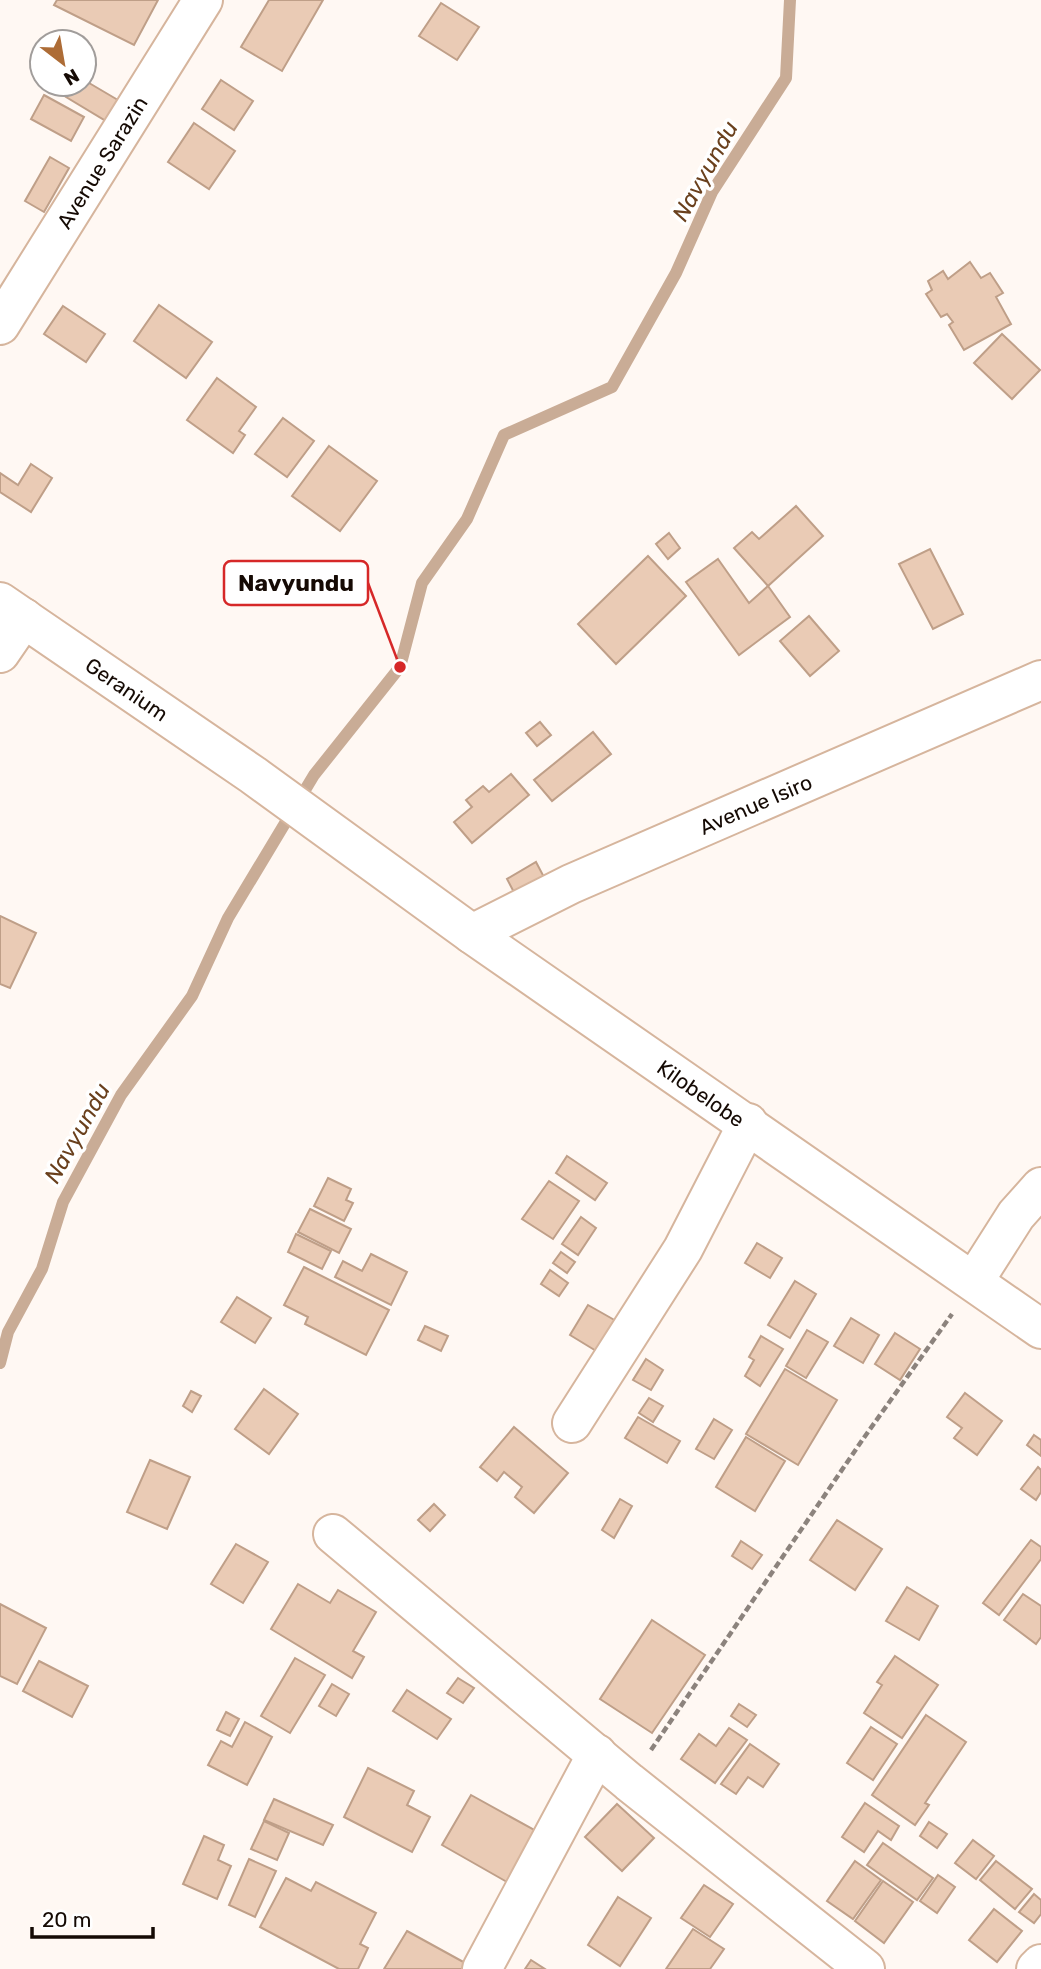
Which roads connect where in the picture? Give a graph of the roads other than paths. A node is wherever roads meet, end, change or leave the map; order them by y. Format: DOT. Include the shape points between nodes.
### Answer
graph roads {
  1 [pos="203,0"];
  2 [pos="0,325"];
  3 [pos="12,610"];
  4 [pos="0,653"];
  5 [pos="1041,680"];
  6 [pos="363,853"];
  7 [pos="472,934"];
  8 [pos="748,1123"];
  9 [pos="1041,1187"];
  10 [pos="974,1281"];
  11 [pos="1041,1329"];
  12 [pos="572,1423"];
  13 [pos="333,1534"];
  14 [pos="597,1754"];
  15 [pos="1041,1964"];
  16 [pos="482,1969"];
  17 [pos="865,1969"];
  18 [pos="1036,1969"];
  1 -- 2 [label="street, Avenue Sarazin"];
  3 -- 4 [label="street"];
  3 -- 6 [label="street, Geranium"];
  5 -- 7 [label="street, Avenue Isiro" via="571,884"];
  6 -- 7 [label="street, Kilobelobe"];
  7 -- 8 [label="street, Kilobelobe"];
  8 -- 10 [label="street, Kilobelobe"];
  8 -- 12 [label="street" via="683,1249"];
  9 -- 10 [label="street" via="1016,1215"];
  10 -- 11 [label="street, Kilobelobe"];
  13 -- 14 [label="street"];
  14 -- 16 [label="street"];
  14 -- 17 [label="street"];
  15 -- 18 [label="street"];
}
